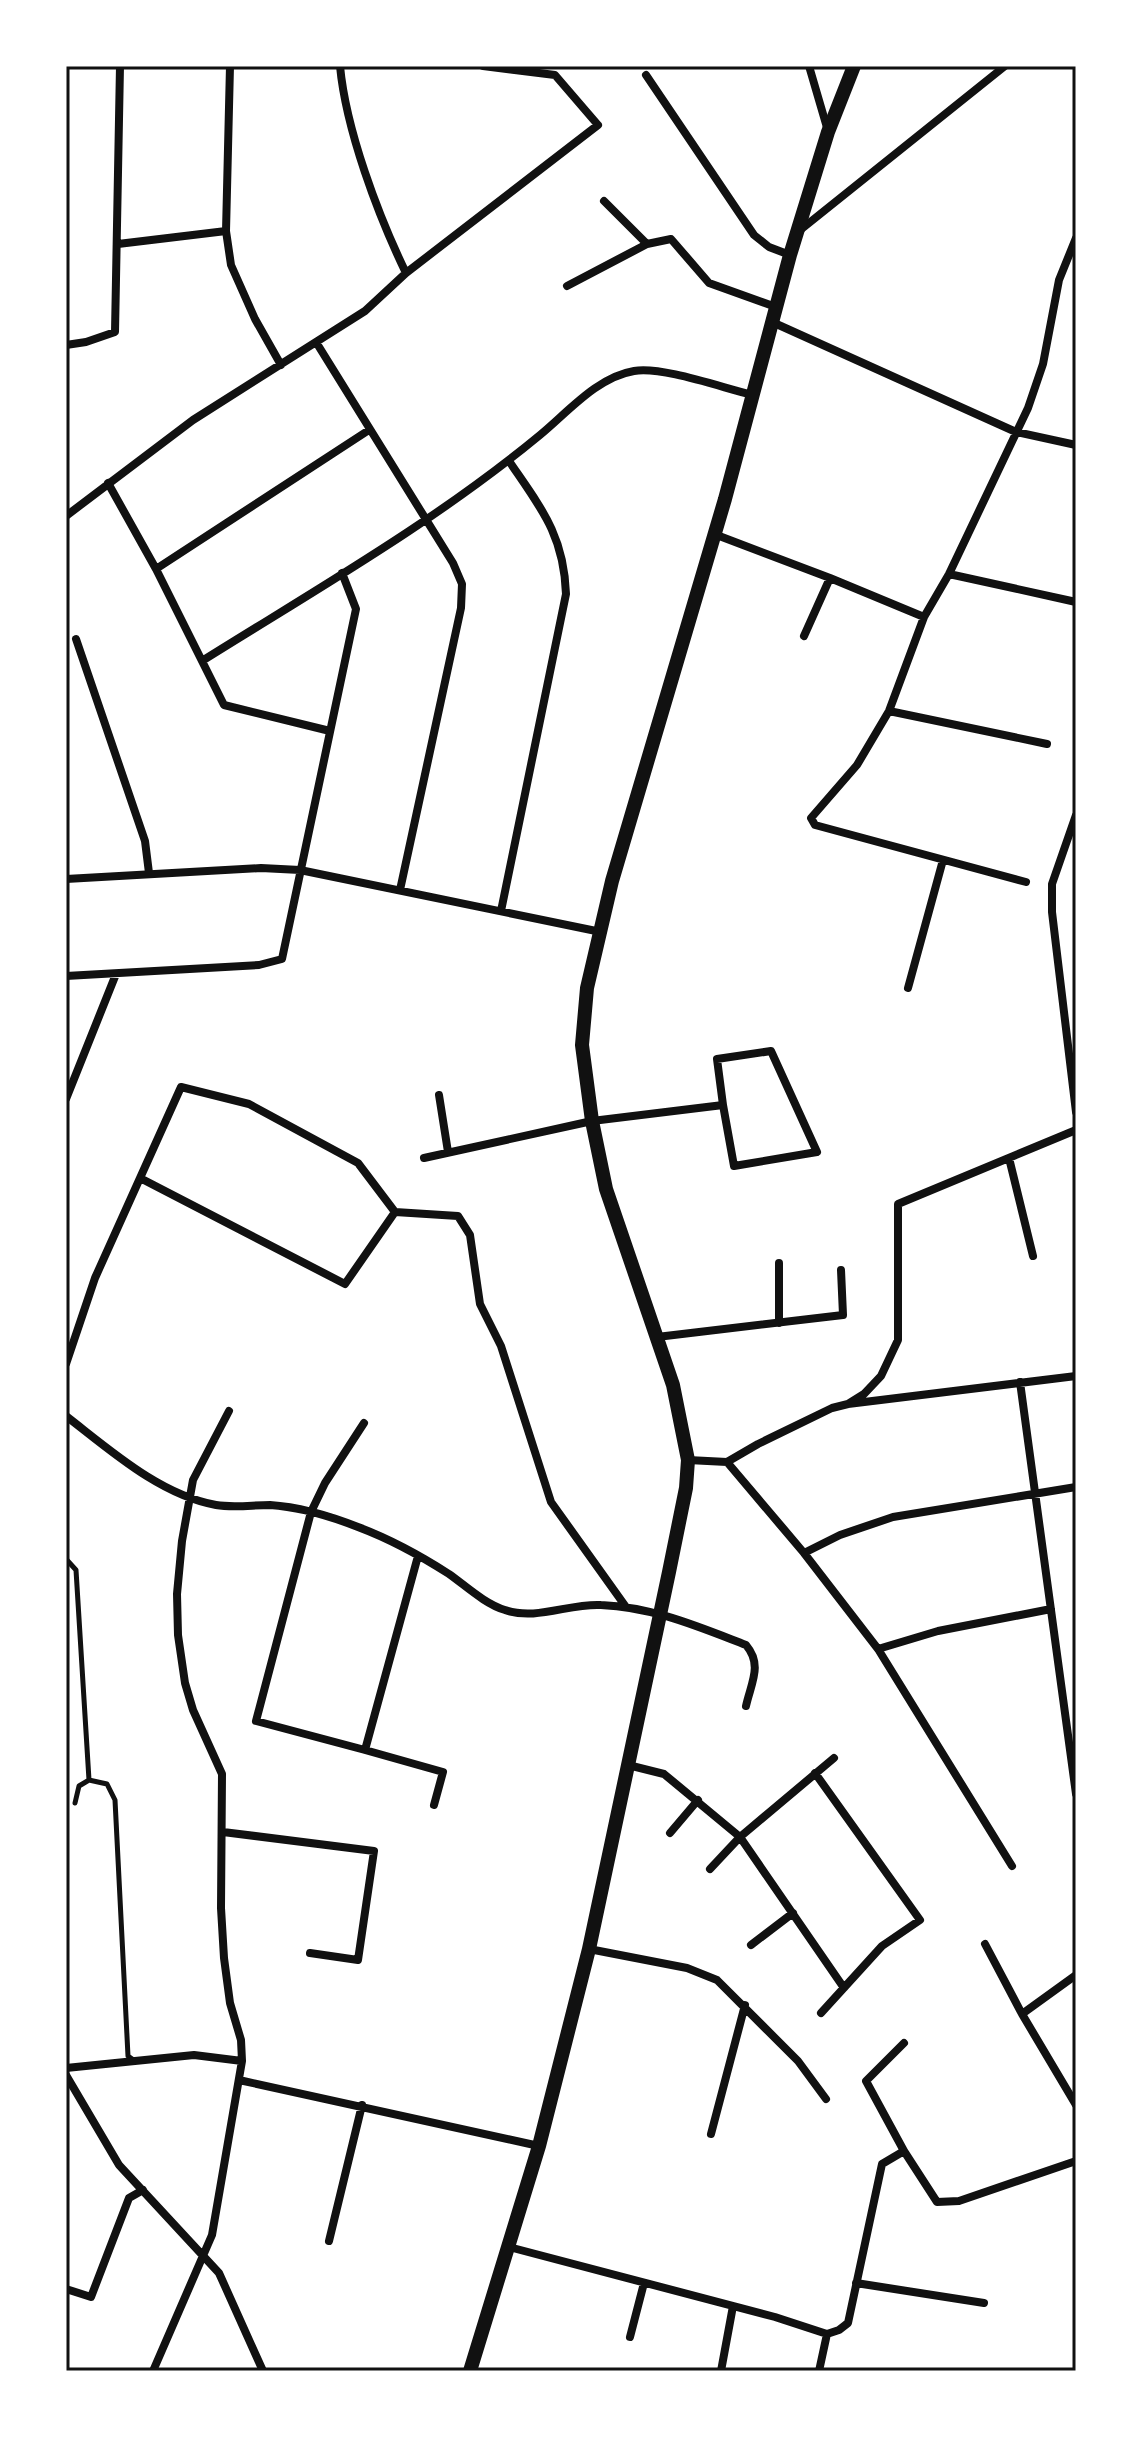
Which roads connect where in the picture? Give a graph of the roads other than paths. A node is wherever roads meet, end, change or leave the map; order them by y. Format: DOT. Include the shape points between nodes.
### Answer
graph roads {
  1 [pos="120,66"];
  2 [pos="230,66"];
  3 [pos="340,66"];
  4 [pos="483,66"];
  5 [pos="809,66"];
  6 [pos="854,66"];
  7 [pos="1005,66"];
  8 [pos="646,75"];
  9 [pos="828,132"];
  10 [pos="604,201"];
  11 [pos="226,231"];
  12 [pos="798,232"];
  13 [pos="1076,238"];
  14 [pos="118,244"];
  15 [pos="647,244"];
  16 [pos="790,255"];
  17 [pos="406,273"];
  18 [pos="567,286"];
  19 [pos="774,314"];
  20 [pos="316,342"];
  21 [pos="66,345"];
  22 [pos="281,365"];
  23 [pos="753,395"];
  24 [pos="369,430"];
  25 [pos="1016,432"];
  26 [pos="1076,445"];
  27 [pos="509,461"];
  28 [pos="108,483"];
  29 [pos="66,516"];
  30 [pos="425,519"];
  31 [pos="714,534"];
  32 [pos="156,569"];
  33 [pos="342,573"];
  34 [pos="949,574"];
  35 [pos="830,578"];
  36 [pos="1076,602"];
  37 [pos="924,617"];
  38 [pos="804,636"];
  39 [pos="76,639"];
  40 [pos="202,661"];
  41 [pos="889,711"];
  42 [pos="330,731"];
  43 [pos="1047,744"];
  44 [pos="1076,815"];
  45 [pos="943,860"];
  46 [pos="300,870"];
  47 [pos="149,873"];
  48 [pos="66,879"];
  49 [pos="1026,882"];
  50 [pos="400,890"];
  51 [pos="501,911"];
  52 [pos="601,932"];
  53 [pos="116,974"];
  54 [pos="66,976"];
  55 [pos="908,988"];
  56 [pos="439,1095"];
  57 [pos="66,1099"];
  58 [pos="723,1105"];
  59 [pos="1076,1112"];
  60 [pos="592,1121"];
  61 [pos="1076,1130"];
  62 [pos="448,1152"];
  63 [pos="424,1158"];
  64 [pos="1009,1158"];
  65 [pos="140,1178"];
  66 [pos="395,1212"];
  67 [pos="1033,1256"];
  68 [pos="779,1263"];
  69 [pos="841,1270"];
  70 [pos="779,1323"];
  71 [pos="657,1337"];
  72 [pos="66,1364"];
  73 [pos="1076,1376"];
  74 [pos="1020,1382"];
  75 [pos="848,1404"];
  76 [pos="229,1411"];
  77 [pos="66,1416"];
  78 [pos="364,1423"];
  79 [pos="688,1460"];
  80 [pos="727,1462"];
  81 [pos="1076,1487"];
  82 [pos="1036,1494"];
  83 [pos="191,1497"];
  84 [pos="311,1512"];
  85 [pos="804,1553"];
  86 [pos="418,1556"];
  87 [pos="66,1559"];
  88 [pos="626,1607"];
  89 [pos="1051,1609"];
  90 [pos="660,1613"];
  91 [pos="878,1649"];
  92 [pos="746,1706"];
  93 [pos="365,1750"];
  94 [pos="834,1758"];
  95 [pos="628,1765"];
  96 [pos="815,1773"];
  97 [pos="89,1780"];
  98 [pos="1076,1794"];
  99 [pos="698,1800"];
  100 [pos="75,1803"];
  101 [pos="434,1805"];
  102 [pos="223,1832"];
  103 [pos="670,1833"];
  104 [pos="740,1837"];
  105 [pos="1012,1866"];
  106 [pos="710,1869"];
  107 [pos="793,1913"];
  108 [pos="985,1944"];
  109 [pos="751,1945"];
  110 [pos="589,1949"];
  111 [pos="310,1953"];
  112 [pos="1076,1975"];
  113 [pos="844,1988"];
  114 [pos="745,2005"];
  115 [pos="821,2013"];
  116 [pos="1022,2014"];
  117 [pos="904,2043"];
  118 [pos="135,2061"];
  119 [pos="242,2061"];
  120 [pos="66,2068"];
  121 [pos="66,2075"];
  122 [pos="239,2080"];
  123 [pos="826,2099"];
  124 [pos="362,2105"];
  125 [pos="1076,2105"];
  126 [pos="711,2134"];
  127 [pos="539,2146"];
  128 [pos="904,2151"];
  129 [pos="1076,2161"];
  130 [pos="143,2190"];
  131 [pos="329,2241"];
  132 [pos="509,2247"];
  133 [pos="203,2255"];
  134 [pos="644,2283"];
  135 [pos="856,2283"];
  136 [pos="66,2289"];
  137 [pos="984,2303"];
  138 [pos="733,2306"];
  139 [pos="827,2334"];
  140 [pos="630,2337"];
  141 [pos="153,2371"];
  142 [pos="263,2371"];
  143 [pos="470,2371"];
  144 [pos="721,2371"];
  145 [pos="819,2371"];
  1 -- 14 [label="street"];
  2 -- 11 [label="street"];
  3 -- 17 [label="street" via="358,148"];
  4 -- 17 [label="street" via="555,75 598,125"];
  5 -- 9 [label="street"];
  6 -- 9 [label="street"];
  7 -- 12 [label="street"];
  8 -- 16 [label="street" via="754,235"];
  9 -- 12 [label="street"];
  10 -- 15 [label="street"];
  11 -- 14 [label="street"];
  11 -- 22 [label="street" via="231,265"];
  12 -- 16 [label="street"];
  13 -- 25 [label="street" via="1059,280 1043,364"];
  14 -- 21 [label="street" via="115,332"];
  15 -- 18 [label="street"];
  15 -- 19 [label="street" via="671,239 709,283"];
  16 -- 19 [label="street"];
  17 -- 20 [label="street" via="365,311"];
  19 -- 23 [label="street"];
  19 -- 25 [label="street"];
  20 -- 22 [label="street"];
  20 -- 24 [label="street"];
  22 -- 28 [label="street" via="193,420"];
  23 -- 27 [label="street" via="635,371 587,395"];
  23 -- 31 [label="street"];
  24 -- 30 [label="street"];
  24 -- 32 [label="street"];
  25 -- 26 [label="street"];
  25 -- 34 [label="street"];
  27 -- 30 [label="street"];
  27 -- 51 [label="street" via="559,542 566,594"];
  28 -- 29 [label="street"];
  28 -- 32 [label="street"];
  30 -- 33 [label="street"];
  30 -- 50 [label="street" via="462,584 461,608"];
  31 -- 35 [label="street"];
  31 -- 52 [label="street"];
  32 -- 40 [label="street"];
  33 -- 40 [label="street"];
  33 -- 42 [label="street" via="356,609"];
  34 -- 36 [label="street"];
  34 -- 37 [label="street"];
  35 -- 37 [label="street"];
  35 -- 38 [label="street"];
  37 -- 41 [label="street"];
  39 -- 47 [label="street" via="145,841"];
  40 -- 42 [label="street" via="224,705"];
  41 -- 43 [label="street"];
  41 -- 45 [label="street" via="857,765 811,818 815,825"];
  42 -- 46 [label="street"];
  44 -- 59 [label="street" via="1052,884 1052,912"];
  45 -- 49 [label="street"];
  45 -- 55 [label="street"];
  46 -- 47 [label="street"];
  46 -- 50 [label="street"];
  46 -- 53 [label="street" via="282,959"];
  47 -- 48 [label="street"];
  50 -- 51 [label="street"];
  51 -- 52 [label="street"];
  52 -- 60 [label="street" via="583,1018"];
  53 -- 54 [label="street"];
  53 -- 57 [label="street"];
  56 -- 62 [label="street"];
  58 -- 58 [label="street" via="717,1059 771,1051 817,1152 734,1166"];
  58 -- 60 [label="street"];
  60 -- 62 [label="street"];
  60 -- 71 [label="street" via="606,1189"];
  61 -- 64 [label="street"];
  62 -- 63 [label="street"];
  64 -- 67 [label="street"];
  64 -- 75 [label="street" via="898,1204 898,1340 881,1376"];
  65 -- 66 [label="street" via="345,1284"];
  65 -- 66 [label="street" via="181,1087 249,1104 358,1163"];
  65 -- 72 [label="street" via="95,1278"];
  66 -- 88 [label="street" via="458,1216 470,1235 480,1304 501,1346 551,1502"];
  68 -- 70 [label="street"];
  69 -- 70 [label="street" via="843,1315"];
  70 -- 71 [label="street"];
  71 -- 79 [label="street"];
  73 -- 74 [label="street"];
  74 -- 75 [label="street"];
  74 -- 82 [label="street"];
  75 -- 80 [label="street"];
  76 -- 83 [label="street" via="193,1480"];
  77 -- 83 [label="street" via="153,1479"];
  78 -- 84 [label="street"];
  79 -- 80 [label="street"];
  79 -- 90 [label="street"];
  80 -- 85 [label="street"];
  81 -- 82 [label="street"];
  82 -- 85 [label="street" via="893,1517"];
  82 -- 89 [label="street"];
  83 -- 84 [label="street" via="224,1506"];
  83 -- 102 [label="street" via="177,1594 178,1635 193,1710 222,1774"];
  84 -- 86 [label="street"];
  84 -- 93 [label="street" via="256,1721"];
  85 -- 91 [label="street"];
  86 -- 88 [label="street" via="504,1610"];
  86 -- 93 [label="street"];
  87 -- 97 [label="lane" via="76,1570"];
  88 -- 90 [label="street"];
  89 -- 91 [label="street" via="938,1631"];
  89 -- 98 [label="street"];
  90 -- 92 [label="street" via="746,1645 757,1662"];
  90 -- 95 [label="street"];
  91 -- 105 [label="street"];
  93 -- 101 [label="street" via="443,1772"];
  94 -- 96 [label="street"];
  95 -- 99 [label="street" via="664,1774"];
  95 -- 110 [label="street"];
  96 -- 104 [label="street"];
  96 -- 113 [label="street" via="920,1920 882,1946"];
  97 -- 100 [label="lane" via="79,1786"];
  97 -- 118 [label="lane" via="107,1784 115,1800 128,2056"];
  99 -- 103 [label="street"];
  99 -- 104 [label="street"];
  102 -- 111 [label="street" via="374,1851 358,1960"];
  102 -- 119 [label="street" via="224,1958"];
  104 -- 106 [label="street"];
  104 -- 107 [label="street"];
  107 -- 109 [label="street"];
  107 -- 113 [label="street"];
  108 -- 116 [label="street"];
  110 -- 114 [label="street" via="687,1968 717,1980"];
  110 -- 127 [label="street"];
  112 -- 116 [label="street"];
  113 -- 115 [label="street"];
  114 -- 123 [label="street"];
  114 -- 126 [label="street"];
  116 -- 125 [label="street"];
  117 -- 128 [label="street" via="866,2081"];
  118 -- 119 [label="street" via="194,2055"];
  118 -- 120 [label="street"];
  119 -- 122 [label="street"];
  121 -- 130 [label="street" via="119,2165"];
  122 -- 124 [label="street"];
  122 -- 133 [label="street" via="212,2235"];
  124 -- 127 [label="street"];
  124 -- 131 [label="street"];
  127 -- 132 [label="street"];
  128 -- 129 [label="street" via="937,2202 959,2201"];
  128 -- 135 [label="street" via="882,2164"];
  130 -- 133 [label="street"];
  130 -- 136 [label="street" via="129,2198 91,2297"];
  132 -- 134 [label="street"];
  132 -- 143 [label="street"];
  133 -- 141 [label="street"];
  133 -- 142 [label="street" via="219,2273"];
  134 -- 138 [label="street"];
  134 -- 140 [label="street"];
  135 -- 137 [label="street"];
  135 -- 139 [label="street" via="848,2323"];
  138 -- 139 [label="street"];
  138 -- 144 [label="street"];
  139 -- 145 [label="street"];
}
